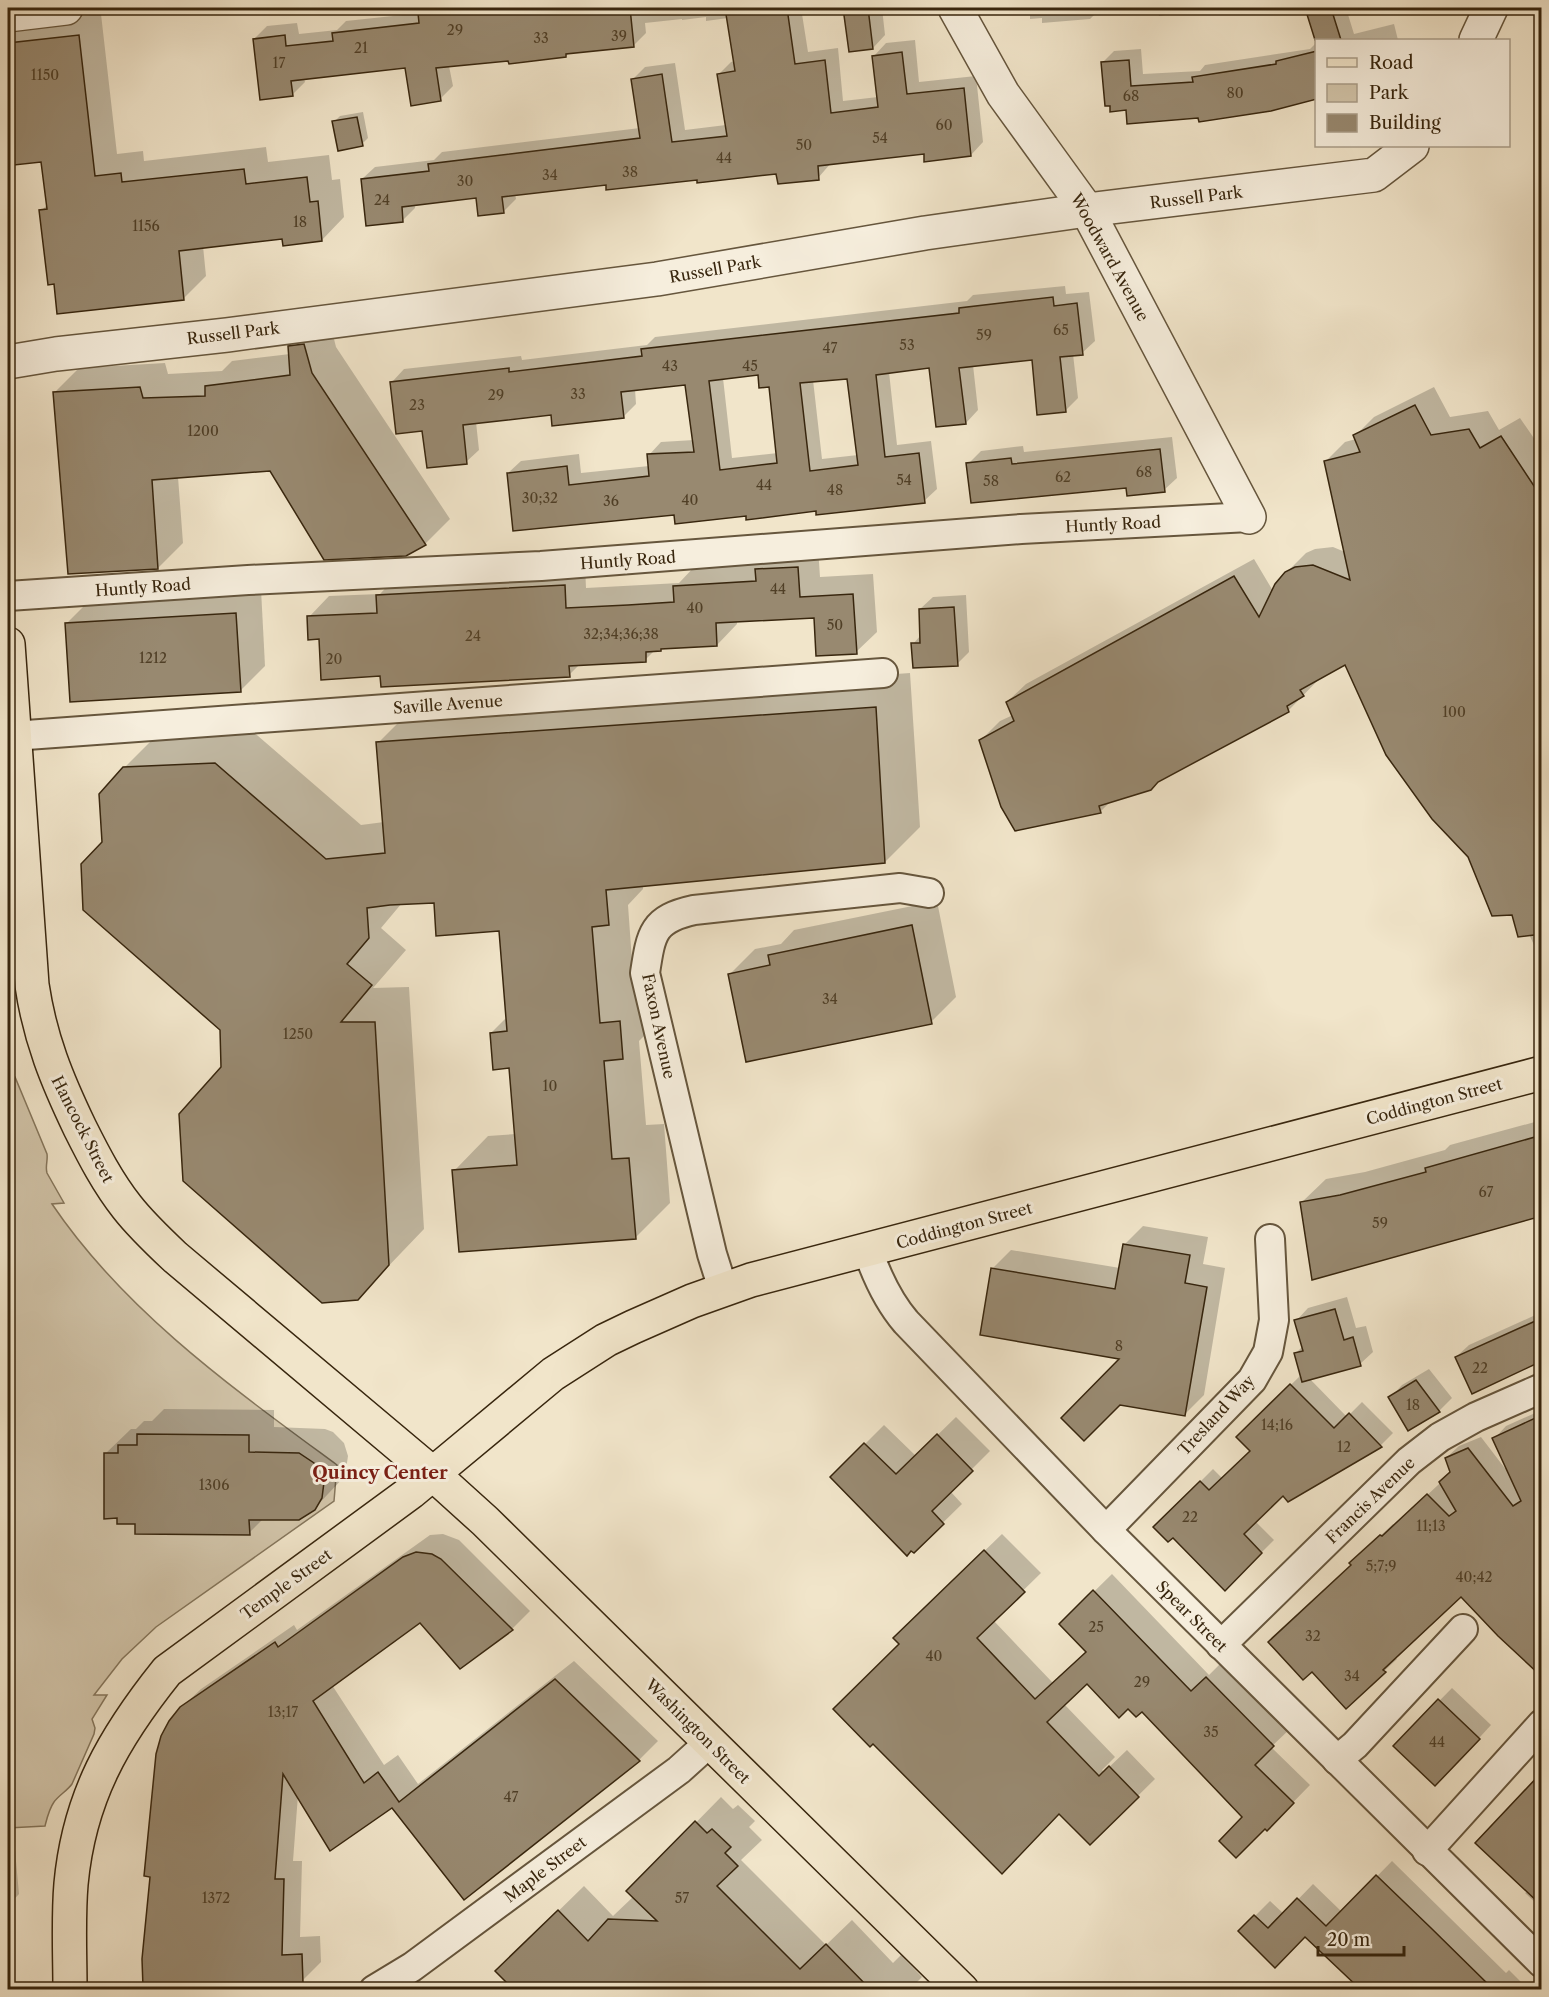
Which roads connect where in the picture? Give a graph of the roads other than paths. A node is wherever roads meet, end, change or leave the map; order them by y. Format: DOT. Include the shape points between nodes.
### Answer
graph roads {
  1 [pos="66,8"];
  2 [pos="955,8"];
  3 [pos="1491,8"];
  4 [pos="8,15"];
  5 [pos="1476,39"];
  6 [pos="1411,147"];
  7 [pos="1087,210"];
  8 [pos="8,362"];
  9 [pos="1249,517"];
  10 [pos="8,597"];
  11 [pos="8,644"];
  12 [pos="883,673"];
  13 [pos="13,736"];
  14 [pos="929,893"];
  15 [pos="1542,1073"];
  16 [pos="1270,1239"];
  17 [pos="868,1251"];
  18 [pos="723,1289"];
  19 [pos="1542,1388"];
  20 [pos="433,1474"];
  21 [pos="1106,1530"];
  22 [pos="1463,1629"];
  23 [pos="1221,1644"];
  24 [pos="1542,1724"];
  25 [pos="710,1742"];
  26 [pos="1337,1760"];
  27 [pos="1428,1851"];
  28 [pos="1542,1963"];
  29 [pos="70,1989"];
  30 [pos="374,1989"];
  31 [pos="962,1989"];
  1 -- 4 [label="street"];
  2 -- 7 [label="street, Woodward Avenue" via="1003,94"];
  3 -- 5 [label="street"];
  6 -- 7 [label="street, Russell Park" via="1374,176"];
  7 -- 8 [label="street, Russell Park" via="925,232 657,279"];
  7 -- 9 [label="street, Woodward Avenue"];
  9 -- 10 [label="street, Huntly Road" via="1021,529 553,565"];
  11 -- 13 [label="main road, Hancock Street"];
  12 -- 13 [label="street, Saville Avenue"];
  13 -- 20 [label="main road, Hancock Street" via="37,1019 61,1089 97,1161 128,1209 154,1237"];
  14 -- 18 [label="street, Faxon Avenue" via="900,888 694,910 672,915 656,929 645,973"];
  15 -- 17 [label="main road, Coddington Street"];
  16 -- 21 [label="street, Tresland Way" via="1274,1320 1268,1352 1252,1380"];
  17 -- 18 [label="main road, Coddington Street"];
  17 -- 21 [label="street, Spear Street" via="893,1306 906,1322"];
  18 -- 20 [label="main road, Coddington Street" via="606,1340 553,1374"];
  19 -- 23 [label="street, Francis Avenue" via="1476,1417 1440,1437 1409,1461"];
  20 -- 25 [label="main road, Washington Street"];
  20 -- 29 [label="main road, Temple Street" via="167,1671 144,1699 100,1772 79,1833 70,1902"];
  21 -- 23 [label="street, Spear Street"];
  22 -- 26 [label="street" via="1355,1746"];
  23 -- 26 [label="street, Spear Street"];
  24 -- 27 [label="street"];
  25 -- 30 [label="street, Maple Street" via="679,1770 412,1967"];
  25 -- 31 [label="main road, Washington Street"];
  26 -- 27 [label="street, Spear Street"];
  27 -- 28 [label="street, Spear Street"];
}
